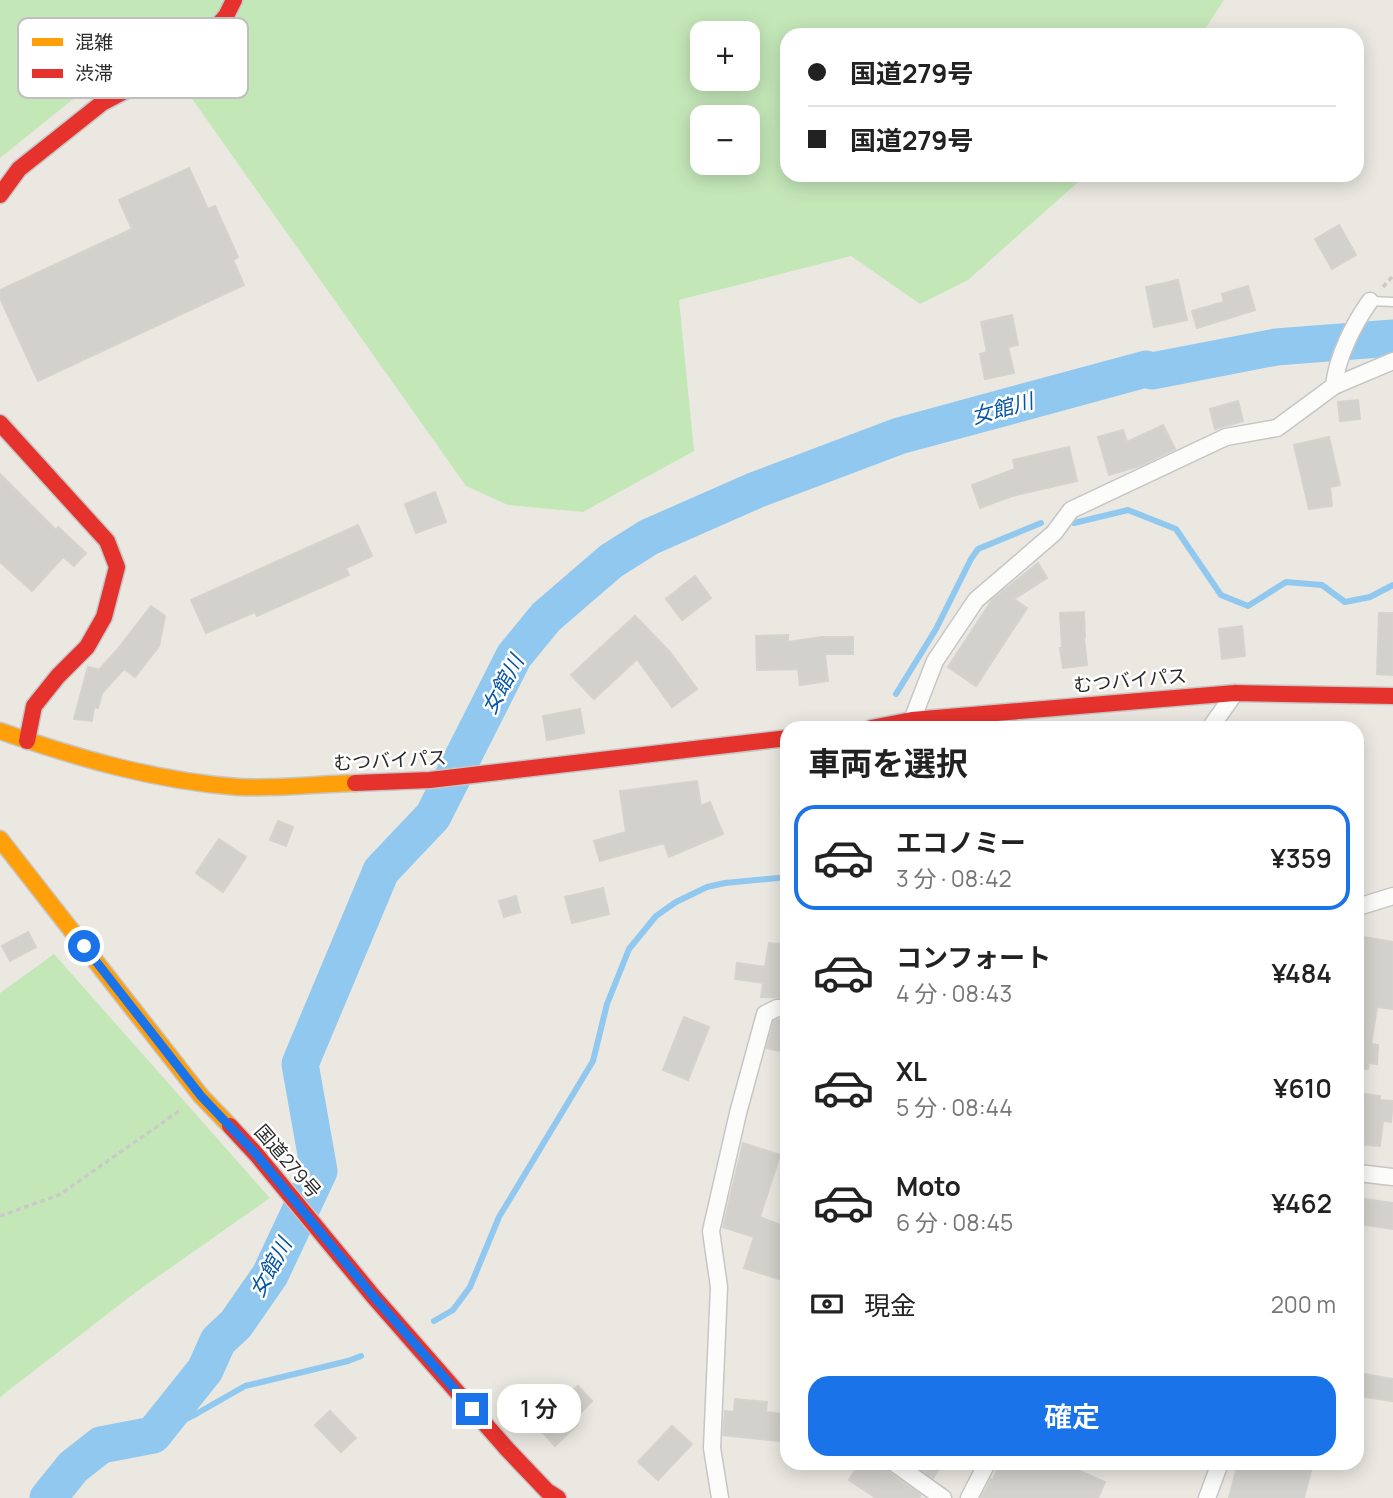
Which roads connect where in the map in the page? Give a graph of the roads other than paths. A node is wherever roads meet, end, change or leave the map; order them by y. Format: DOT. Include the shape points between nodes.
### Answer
graph roads {
  1 [pos="234,0"];
  2 [pos="224,18"];
  3 [pos="112,98"];
  4 [pos="0,195"];
  5 [pos="1393,302"];
  6 [pos="1366,307"];
  7 [pos="1393,361"];
  8 [pos="1334,377"];
  9 [pos="0,423"];
  10 [pos="1235,693"];
  11 [pos="1393,696"];
  12 [pos="912,720"];
  13 [pos="909,721"];
  14 [pos="1215,721"];
  15 [pos="0,731"];
  16 [pos="780,739"];
  17 [pos="27,741"];
  18 [pos="0,839"];
  19 [pos="1393,896"];
  20 [pos="1364,904"];
  21 [pos="780,1008"];
  22 [pos="1364,1173"];
  23 [pos="1393,1177"];
  24 [pos="904,1470"];
  25 [pos="983,1470"];
  26 [pos="1217,1470"];
  27 [pos="548,1496"];
  28 [pos="720,1498"];
  29 [pos="943,1498"];
  30 [pos="969,1498"];
  31 [pos="1207,1498"];
  1 -- 2 [label="main road"];
  3 -- 4 [label="main road" via="19,169"];
  5 -- 6 [label="lane"];
  6 -- 8 [label="street"];
  7 -- 8 [label="street"];
  8 -- 12 [label="street" via="1277,428 1226,437 1071,510 1054,533 976,600 935,661"];
  9 -- 17 [label="main road" via="107,541 117,568 104,617 87,647 34,706"];
  10 -- 11 [label="main road, むつバイパス"];
  10 -- 12 [label="main road, むつバイパス"];
  10 -- 14 [label="street"];
  12 -- 13 [label="main road, むつバイパス"];
  15 -- 17 [label="main road, むつバイパス"];
  16 -- 17 [label="main road, むつバイパス" via="430,780 239,787 144,774"];
  18 -- 27 [label="main road, 国道279号" via="201,1096 256,1154"];
  19 -- 20 [label="street"];
  21 -- 28 [label="street" via="765,1014 711,1231 719,1287 712,1448"];
  22 -- 23 [label="street"];
  24 -- 29 [label="street"];
  25 -- 30 [label="street"];
  26 -- 31 [label="street"];
}
